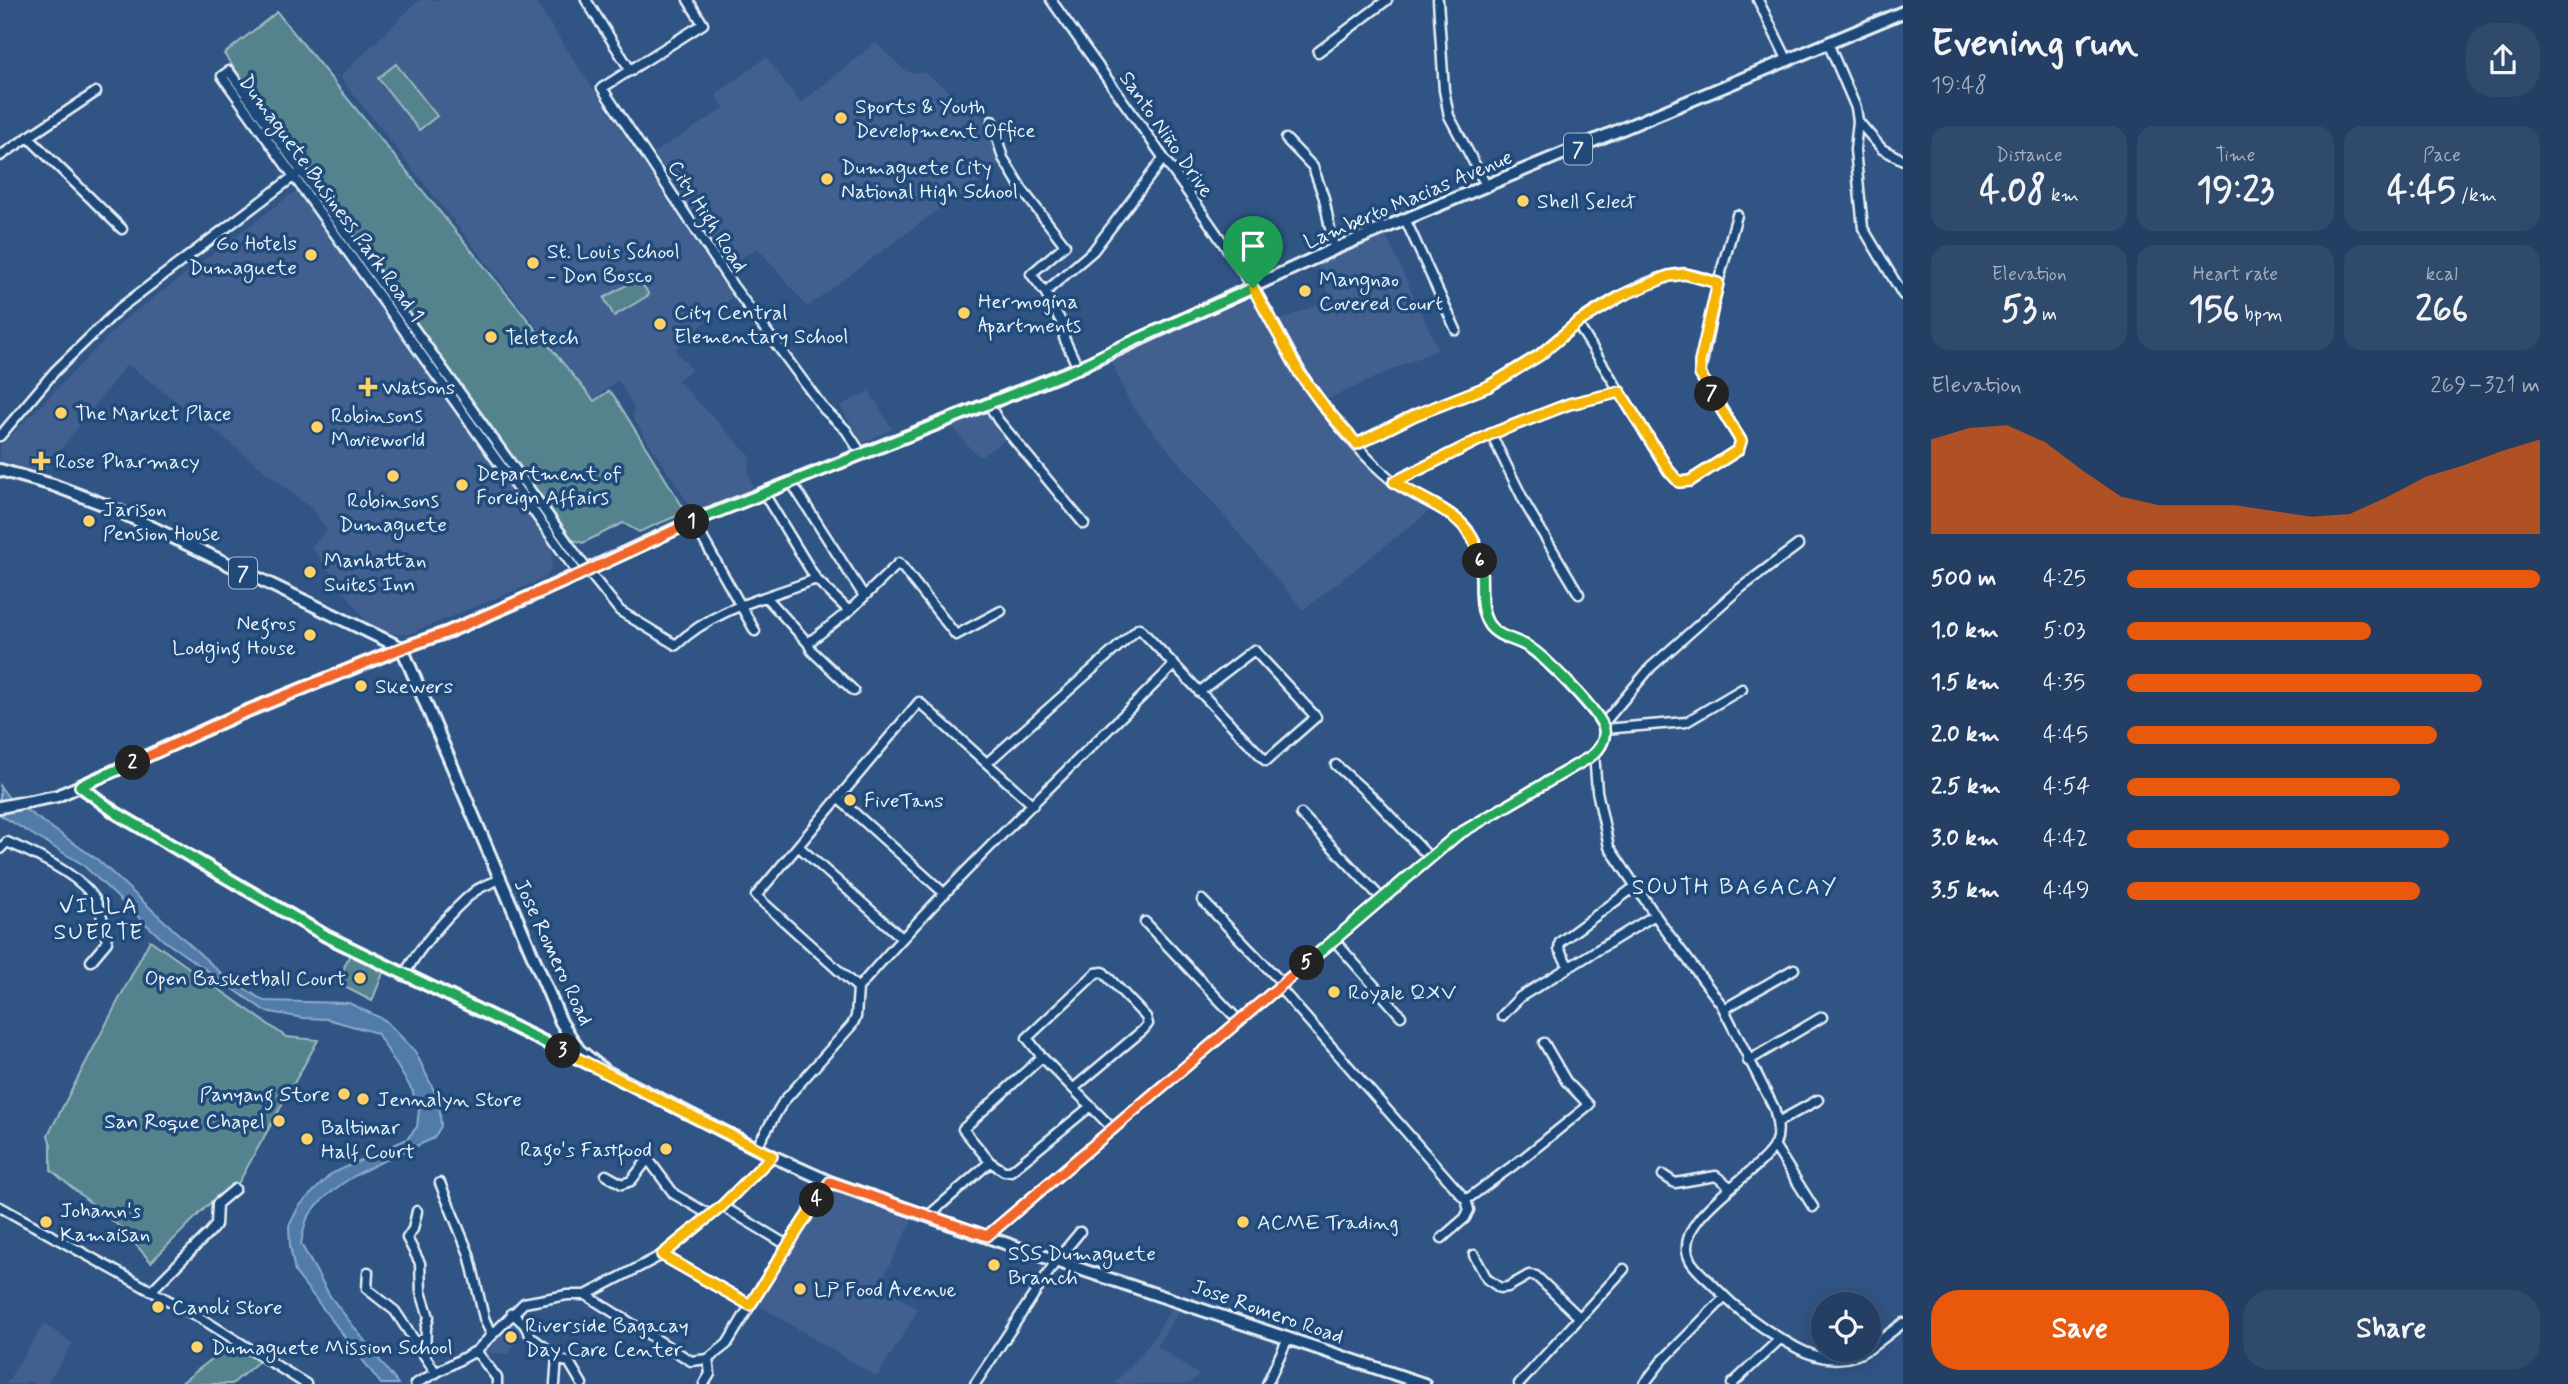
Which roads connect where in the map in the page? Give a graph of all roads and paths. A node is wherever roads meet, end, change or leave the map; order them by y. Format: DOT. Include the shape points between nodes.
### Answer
graph roads {
  1 [pos="586,0"];
  2 [pos="688,0"];
  3 [pos="1051,0"];
  4 [pos="1387,0"];
  5 [pos="1438,0"];
  6 [pos="1758,0"];
  7 [pos="1903,12"];
  8 [pos="1829,43"];
  9 [pos="1318,52"];
  10 [pos="1788,61"];
  11 [pos="631,71"];
  12 [pos="96,92"];
  13 [pos="992,121"];
  14 [pos="1858,121"];
  15 [pos="28,137"];
  16 [pos="1286,139"];
  17 [pos="0,156"];
  18 [pos="1163,159"];
  19 [pos="1903,160"];
  20 [pos="302,171"];
  21 [pos="293,177"];
  22 [pos="1487,187"];
  23 [pos="1737,215"];
  24 [pos="1406,221"];
  25 [pos="122,229"];
  26 [pos="1334,249"];
  27 [pos="1718,283"];
  28 [pos="380,288"];
  29 [pos="1253,288"];
  30 [pos="1045,292"];
  31 [pos="1903,295"];
  32 [pos="1577,323"];
  33 [pos="1456,330"];
  34 [pos="1078,368"];
  35 [pos="1620,392"];
  36 [pos="988,403"];
  37 [pos="1491,434"];
  38 [pos="0,436"];
  39 [pos="1357,444"];
  40 [pos="861,453"];
  41 [pos="0,470"];
  42 [pos="791,482"];
  43 [pos="1394,482"];
  44 [pos="763,492"];
  45 [pos="692,521"];
  46 [pos="1084,524"];
  47 [pos="1798,545"];
  48 [pos="583,573"];
  49 [pos="816,579"];
  50 [pos="1579,594"];
  51 [pos="864,596"];
  52 [pos="767,598"];
  53 [pos="739,604"];
  54 [pos="849,611"];
  55 [pos="1001,611"];
  56 [pos="755,631"];
  57 [pos="808,643"];
  58 [pos="402,648"];
  59 [pos="1174,665"];
  60 [pos="1742,689"];
  61 [pos="854,691"];
  62 [pos="1199,692"];
  63 [pos="1604,727"];
  64 [pos="1594,754"];
  65 [pos="987,763"];
  66 [pos="1336,765"];
  67 [pos="80,786"];
  68 [pos="839,799"];
  69 [pos="1033,805"];
  70 [pos="0,807"];
  71 [pos="1301,814"];
  72 [pos="3,845"];
  73 [pos="798,846"];
  74 [pos="1430,858"];
  75 [pos="500,879"];
  76 [pos="1636,886"];
  77 [pos="945,894"];
  78 [pos="1382,899"];
  79 [pos="1202,900"];
  80 [pos="1655,915"];
  81 [pos="1145,922"];
  82 [pos="902,937"];
  83 [pos="1333,939"];
  84 [pos="91,961"];
  85 [pos="1569,967"];
  86 [pos="1794,969"];
  87 [pos="404,976"];
  88 [pos="1281,985"];
  89 [pos="858,988"];
  90 [pos="1724,1009"];
  91 [pos="1401,1016"];
  92 [pos="1503,1016"];
  93 [pos="1822,1017"];
  94 [pos="1239,1021"];
  95 [pos="1544,1043"];
  96 [pos="1042,1057"];
  97 [pos="1748,1060"];
  98 [pos="605,1072"];
  99 [pos="1074,1088"];
  100 [pos="1818,1100"];
  101 [pos="1091,1106"];
  102 [pos="1778,1122"];
  103 [pos="1113,1129"];
  104 [pos="1774,1144"];
  105 [pos="756,1148"];
  106 [pos="772,1156"];
  107 [pos="990,1162"];
  108 [pos="606,1175"];
  109 [pos="1663,1175"];
  110 [pos="830,1182"];
  111 [pos="440,1183"];
  112 [pos="1730,1187"];
  113 [pos="235,1189"];
  114 [pos="1466,1200"];
  115 [pos="722,1206"];
  116 [pos="0,1207"];
  117 [pos="1813,1207"];
  118 [pos="417,1211"];
  119 [pos="710,1215"];
  120 [pos="927,1217"];
  121 [pos="1080,1232"];
  122 [pos="987,1236"];
  123 [pos="1442,1238"];
  124 [pos="787,1245"];
  125 [pos="662,1255"];
  126 [pos="1474,1255"];
  127 [pos="1056,1261"];
  128 [pos="1624,1269"];
  129 [pos="368,1272"];
  130 [pos="151,1291"];
  131 [pos="586,1295"];
  132 [pos="1725,1297"];
  133 [pos="750,1305"];
  134 [pos="512,1313"];
  135 [pos="1579,1317"];
  136 [pos="1903,1323"];
  137 [pos="492,1336"];
  138 [pos="1288,1338"];
  139 [pos="1780,1339"];
  140 [pos="1881,1340"];
  141 [pos="476,1351"];
  142 [pos="425,1354"];
  143 [pos="1811,1355"];
  144 [pos="708,1359"];
  145 [pos="558,1360"];
  146 [pos="436,1373"];
  147 [pos="306,1384"];
  148 [pos="415,1384"];
  149 [pos="497,1384"];
  150 [pos="555,1384"];
  151 [pos="582,1384"];
  152 [pos="704,1384"];
  153 [pos="975,1384"];
  154 [pos="1267,1384"];
  155 [pos="1424,1384"];
  156 [pos="1519,1384"];
  157 [pos="1644,1384"];
  158 [pos="1732,1384"];
  1 -- 11 [label="street"];
  2 -- 11 [label="street" via="703,24"];
  3 -- 18 [label="street, Santo Niño Drive"];
  4 -- 9 [label="street"];
  5 -- 22 [label="street" via="1449,116"];
  6 -- 10 [label="street"];
  7 -- 8 [label="main road, Lamberto Macias Avenue / 7"];
  8 -- 10 [label="main road, Lamberto Macias Avenue / 7"];
  8 -- 14 [label="street"];
  10 -- 22 [label="main road, Lamberto Macias Avenue / 7"];
  11 -- 40 [label="street, City High Road" via="602,89 733,286"];
  12 -- 15 [label="street"];
  13 -- 30 [label="street" via="1003,158 1065,245 1031,274"];
  14 -- 19 [label="street" via="1882,149"];
  14 -- 31 [label="street" via="1855,150 1863,228"];
  15 -- 17 [label="street"];
  15 -- 25 [label="street"];
  16 -- 26 [label="street" via="1313,167"];
  18 -- 29 [label="street, Santo Niño Drive"];
  18 -- 30 [label="street" via="1093,251"];
  20 -- 21 [label="street"];
  20 -- 21 [label="street, Dumaguete Business Park Road 1" via="229,71 222,76"];
  20 -- 28 [label="street, Dumaguete Business Park Road 1"];
  21 -- 28 [label="street, Dumaguete Business Park Road 1"];
  21 -- 38 [label="street" via="100,325"];
  22 -- 24 [label="main road, Lamberto Macias Avenue / 7"];
  23 -- 27 [label="street"];
  24 -- 26 [label="main road, Lamberto Macias Avenue / 7"];
  24 -- 33 [label="street"];
  26 -- 29 [label="main road, Lamberto Macias Avenue / 7"];
  27 -- 32 [label="street" via="1685,274 1669,276 1623,295"];
  27 -- 35 [label="street" via="1700,374 1741,441 1738,450 1690,481 1679,482"];
  28 -- 48 [label="street, Dumaguete Business Park Road 1"];
  29 -- 34 [label="main road, Lamberto Macias Avenue / 7"];
  29 -- 39 [label="street, Santo Niño Drive" via="1300,374"];
  30 -- 34 [label="street" via="1065,329 1064,338"];
  32 -- 35 [label="street"];
  32 -- 39 [label="street" via="1540,355 1489,386"];
  34 -- 36 [label="main road, Lamberto Macias Avenue / 7"];
  35 -- 37 [label="street" via="1569,404"];
  36 -- 40 [label="main road, Lamberto Macias Avenue / 7"];
  36 -- 46 [label="street"];
  37 -- 43 [label="street"];
  37 -- 50 [label="street" via="1527,507"];
  39 -- 43 [label="street, Santo Niño Drive"];
  40 -- 42 [label="main road, Lamberto Macias Avenue / 7"];
  41 -- 58 [label="main road, 7" via="108,506"];
  42 -- 44 [label="main road, Lamberto Macias Avenue / 7"];
  42 -- 51 [label="street"];
  43 -- 63 [label="street, Santo Niño Drive" via="1470,531 1479,554 1483,604 1490,626 1535,652"];
  44 -- 45 [label="main road, Lamberto Macias Avenue / 7"];
  44 -- 49 [label="street"];
  45 -- 48 [label="main road, Lamberto Macias Avenue / 7"];
  45 -- 53 [label="street"];
  47 -- 63 [label="street" via="1738,590 1651,667"];
  48 -- 53 [label="street, Dumaguete Business Park Road 1" via="620,611 676,645 692,629"];
  48 -- 58 [label="main road, Lamberto Macias Avenue / 7"];
  49 -- 52 [label="street"];
  49 -- 54 [label="street"];
  51 -- 54 [label="street"];
  51 -- 55 [label="street" via="899,563 956,635"];
  52 -- 53 [label="street"];
  52 -- 57 [label="street"];
  53 -- 56 [label="street"];
  54 -- 57 [label="street"];
  57 -- 61 [label="street"];
  58 -- 67 [label="main road, Lamberto Macias Avenue / 7"];
  58 -- 75 [label="main road, Jose Romero Road"];
  59 -- 62 [label="street"];
  59 -- 65 [label="street" via="1139,628"];
  59 -- 69 [label="street"];
  60 -- 63 [label="street" via="1686,722"];
  62 -- 62 [label="street" via="1254,650 1316,718 1266,761"];
  63 -- 64 [label="street" via="1603,741"];
  64 -- 74 [label="street" via="1457,835"];
  64 -- 76 [label="street" via="1609,847"];
  65 -- 68 [label="street" via="919,702"];
  65 -- 69 [label="street"];
  66 -- 74 [label="street"];
  67 -- 70 [label="main road, 7"];
  67 -- 87 [label="main road" via="205,867"];
  68 -- 73 [label="street"];
  68 -- 77 [label="street"];
  69 -- 77 [label="street"];
  71 -- 78 [label="street"];
  72 -- 84 [label="street" via="25,850 80,882 94,898 107,942"];
  73 -- 82 [label="street"];
  73 -- 89 [label="street" via="755,896"];
  74 -- 78 [label="street"];
  75 -- 87 [label="street" via="477,889 455,909"];
  75 -- 98 [label="main road, Jose Romero Road" via="561,1022 579,1049"];
  76 -- 80 [label="street"];
  76 -- 85 [label="street" via="1560,942"];
  77 -- 82 [label="street"];
  78 -- 83 [label="street"];
  79 -- 88 [label="street"];
  80 -- 85 [label="street"];
  80 -- 90 [label="street"];
  81 -- 94 [label="street"];
  82 -- 89 [label="street"];
  83 -- 88 [label="street"];
  83 -- 91 [label="street"];
  85 -- 92 [label="street" via="1520,997"];
  86 -- 90 [label="street"];
  87 -- 98 [label="main road"];
  88 -- 94 [label="street"];
  88 -- 114 [label="street"];
  89 -- 105 [label="street" via="852,1025 783,1102"];
  90 -- 97 [label="street"];
  93 -- 97 [label="street"];
  94 -- 103 [label="street"];
  95 -- 114 [label="street" via="1566,1080 1589,1105"];
  96 -- 99 [label="street"];
  96 -- 99 [label="street" via="1027,1038 1096,973 1103,972 1148,1024"];
  96 -- 107 [label="street" via="963,1129"];
  97 -- 102 [label="street"];
  98 -- 105 [label="main road, Jose Romero Road"];
  99 -- 101 [label="street"];
  100 -- 102 [label="street"];
  101 -- 103 [label="street"];
  101 -- 107 [label="street" via="1011,1171"];
  102 -- 104 [label="street"];
  103 -- 122 [label="street"];
  104 -- 112 [label="street"];
  104 -- 117 [label="street"];
  105 -- 106 [label="main road, Jose Romero Road"];
  106 -- 110 [label="main road, Jose Romero Road"];
  106 -- 115 [label="street"];
  107 -- 120 [label="street"];
  108 -- 119 [label="street" via="622,1184 631,1181 648,1159 674,1194"];
  109 -- 112 [label="street" via="1675,1183 1716,1177"];
  110 -- 120 [label="main road, Jose Romero Road"];
  110 -- 124 [label="street"];
  111 -- 137 [label="street" via="470,1254"];
  112 -- 132 [label="street" via="1698,1221 1687,1250 1690,1261"];
  113 -- 130 [label="street" via="217,1204 216,1225"];
  114 -- 123 [label="street" via="1469,1210 1465,1218"];
  115 -- 119 [label="street"];
  115 -- 124 [label="street"];
  116 -- 130 [label="street"];
  118 -- 142 [label="street" via="407,1238 420,1263 421,1292 429,1317"];
  119 -- 125 [label="street"];
  120 -- 122 [label="main road, Jose Romero Road"];
  121 -- 127 [label="street"];
  122 -- 127 [label="main road, Jose Romero Road"];
  124 -- 133 [label="street"];
  125 -- 131 [label="street"];
  125 -- 133 [label="street"];
  126 -- 135 [label="street" via="1487,1279 1500,1288 1536,1276"];
  127 -- 138 [label="main road, Jose Romero Road"];
  127 -- 153 [label="street"];
  128 -- 135 [label="street"];
  129 -- 142 [label="street" via="367,1289 395,1311"];
  130 -- 147 [label="street"];
  131 -- 134 [label="street" via="531,1301"];
  131 -- 144 [label="street" via="691,1361"];
  132 -- 139 [label="street"];
  132 -- 157 [label="street"];
  133 -- 144 [label="street" via="727,1344"];
  134 -- 137 [label="street"];
  134 -- 145 [label="street"];
  135 -- 156 [label="street"];
  136 -- 140 [label="street"];
  137 -- 141 [label="street"];
  138 -- 154 [label="street"];
  138 -- 155 [label="main road, Jose Romero Road"];
  139 -- 143 [label="street"];
  139 -- 158 [label="street"];
  141 -- 146 [label="street"];
  141 -- 149 [label="street"];
  142 -- 146 [label="street"];
  144 -- 152 [label="street" via="710,1374"];
  145 -- 150 [label="street"];
  145 -- 151 [label="street" via="569,1362"];
  146 -- 148 [label="street"];
}
